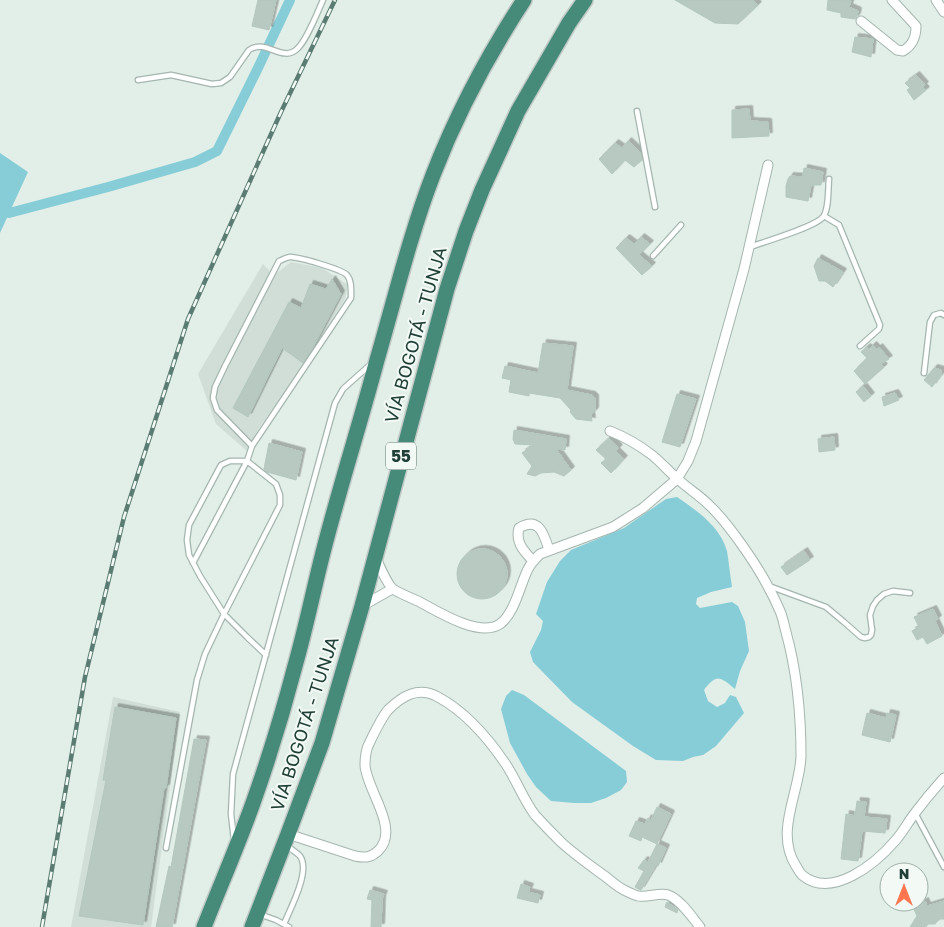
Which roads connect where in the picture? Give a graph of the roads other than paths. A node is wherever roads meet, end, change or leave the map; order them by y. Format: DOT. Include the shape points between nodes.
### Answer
graph roads {
  1 [pos="323,0"];
  2 [pos="524,0"];
  3 [pos="585,0"];
  4 [pos="892,0"];
  5 [pos="936,0"];
  6 [pos="944,12"];
  7 [pos="861,21"];
  8 [pos="138,80"];
  9 [pos="637,111"];
  10 [pos="768,164"];
  11 [pos="830,179"];
  12 [pos="655,207"];
  13 [pos="824,216"];
  14 [pos="681,225"];
  15 [pos="748,248"];
  16 [pos="652,256"];
  17 [pos="944,315"];
  18 [pos="860,346"];
  19 [pos="378,358"];
  20 [pos="924,373"];
  21 [pos="610,431"];
  22 [pos="252,446"];
  23 [pos="246,462"];
  24 [pos="677,479"];
  25 [pos="549,550"];
  26 [pos="374,556"];
  27 [pos="533,561"];
  28 [pos="193,563"];
  29 [pos="768,586"];
  30 [pos="392,589"];
  31 [pos="910,593"];
  32 [pos="362,606"];
  33 [pos="224,614"];
  34 [pos="266,655"];
  35 [pos="944,778"];
  36 [pos="915,813"];
  37 [pos="286,839"];
  38 [pos="166,848"];
  39 [pos="235,849"];
  40 [pos="944,867"];
  41 [pos="255,920"];
  42 [pos="284,924"];
  43 [pos="204,927"];
  44 [pos="290,927"];
  45 [pos="700,927"];
  1 -- 8 [label="lane" via="296,50 285,54 258,46 249,50 222,83 212,84 171,75"];
  2 -- 19 [label="highway, VÍA BOGOTÁ - TUNJA" via="482,69 447,141 415,228"];
  3 -- 26 [label="highway, VÍA BOGOTÁ - TUNJA / 55" via="518,111 469,223 446,290"];
  4 -- 7 [label="street" via="916,26 910,47 904,51 897,50"];
  5 -- 6 [label="street"];
  9 -- 12 [label="lane"];
  10 -- 15 [label="street"];
  11 -- 13 [label="lane"];
  13 -- 15 [label="lane" via="811,225"];
  13 -- 18 [label="lane" via="839,225 880,325"];
  14 -- 16 [label="lane"];
  15 -- 24 [label="street" via="696,441"];
  17 -- 20 [label="lane" via="934,315 930,322"];
  19 -- 34 [label="lane" via="342,389 335,403"];
  19 -- 39 [label="highway, VÍA BOGOTÁ - TUNJA" via="293,674 268,759"];
  21 -- 24 [label="street" via="652,455"];
  22 -- 22 [label="lane" via="351,298 352,289 346,274 300,259 289,257 279,261 225,366 213,398 217,410"];
  22 -- 23 [label="lane"];
  23 -- 28 [label="lane"];
  23 -- 28 [label="lane" via="230,461 221,465 189,525 187,540"];
  23 -- 33 [label="lane" via="276,484 280,505"];
  24 -- 25 [label="street" via="628,519"];
  24 -- 29 [label="street" via="709,505 730,528"];
  25 -- 27 [label="street"];
  25 -- 27 [label="street" via="538,527 525,524 519,528 518,542"];
  26 -- 30 [label="street"];
  26 -- 32 [label="highway, VÍA BOGOTÁ - TUNJA / 55"];
  27 -- 30 [label="street" via="507,617 489,628 462,624"];
  28 -- 33 [label="lane"];
  29 -- 31 [label="lane" via="826,607 865,638 871,635 870,616 877,600 893,591"];
  29 -- 36 [label="street" via="790,646 798,701 801,757 787,826 792,859 802,875 815,882 832,884 848,879 875,860"];
  30 -- 32 [label="street"];
  32 -- 37 [label="highway, VÍA BOGOTÁ - TUNJA / 55" via="322,743"];
  33 -- 34 [label="lane"];
  33 -- 38 [label="lane" via="197,680"];
  34 -- 39 [label="lane" via="233,774 231,814"];
  35 -- 36 [label="street"];
  36 -- 40 [label="lane"];
  37 -- 41 [label="highway, VÍA BOGOTÁ - TUNJA / 55"];
  37 -- 42 [label="lane" via="300,857 303,877"];
  37 -- 45 [label="street" via="366,858 379,850 385,836 385,821 368,780 365,765 367,748 386,713 399,700 408,694 424,693 436,696 476,727 505,764 536,816 562,842 622,889 638,896 667,894 674,898"];
  39 -- 43 [label="highway, VÍA BOGOTÁ - TUNJA"];
  41 -- 42 [label="lane"];
  42 -- 44 [label="lane"];
}
